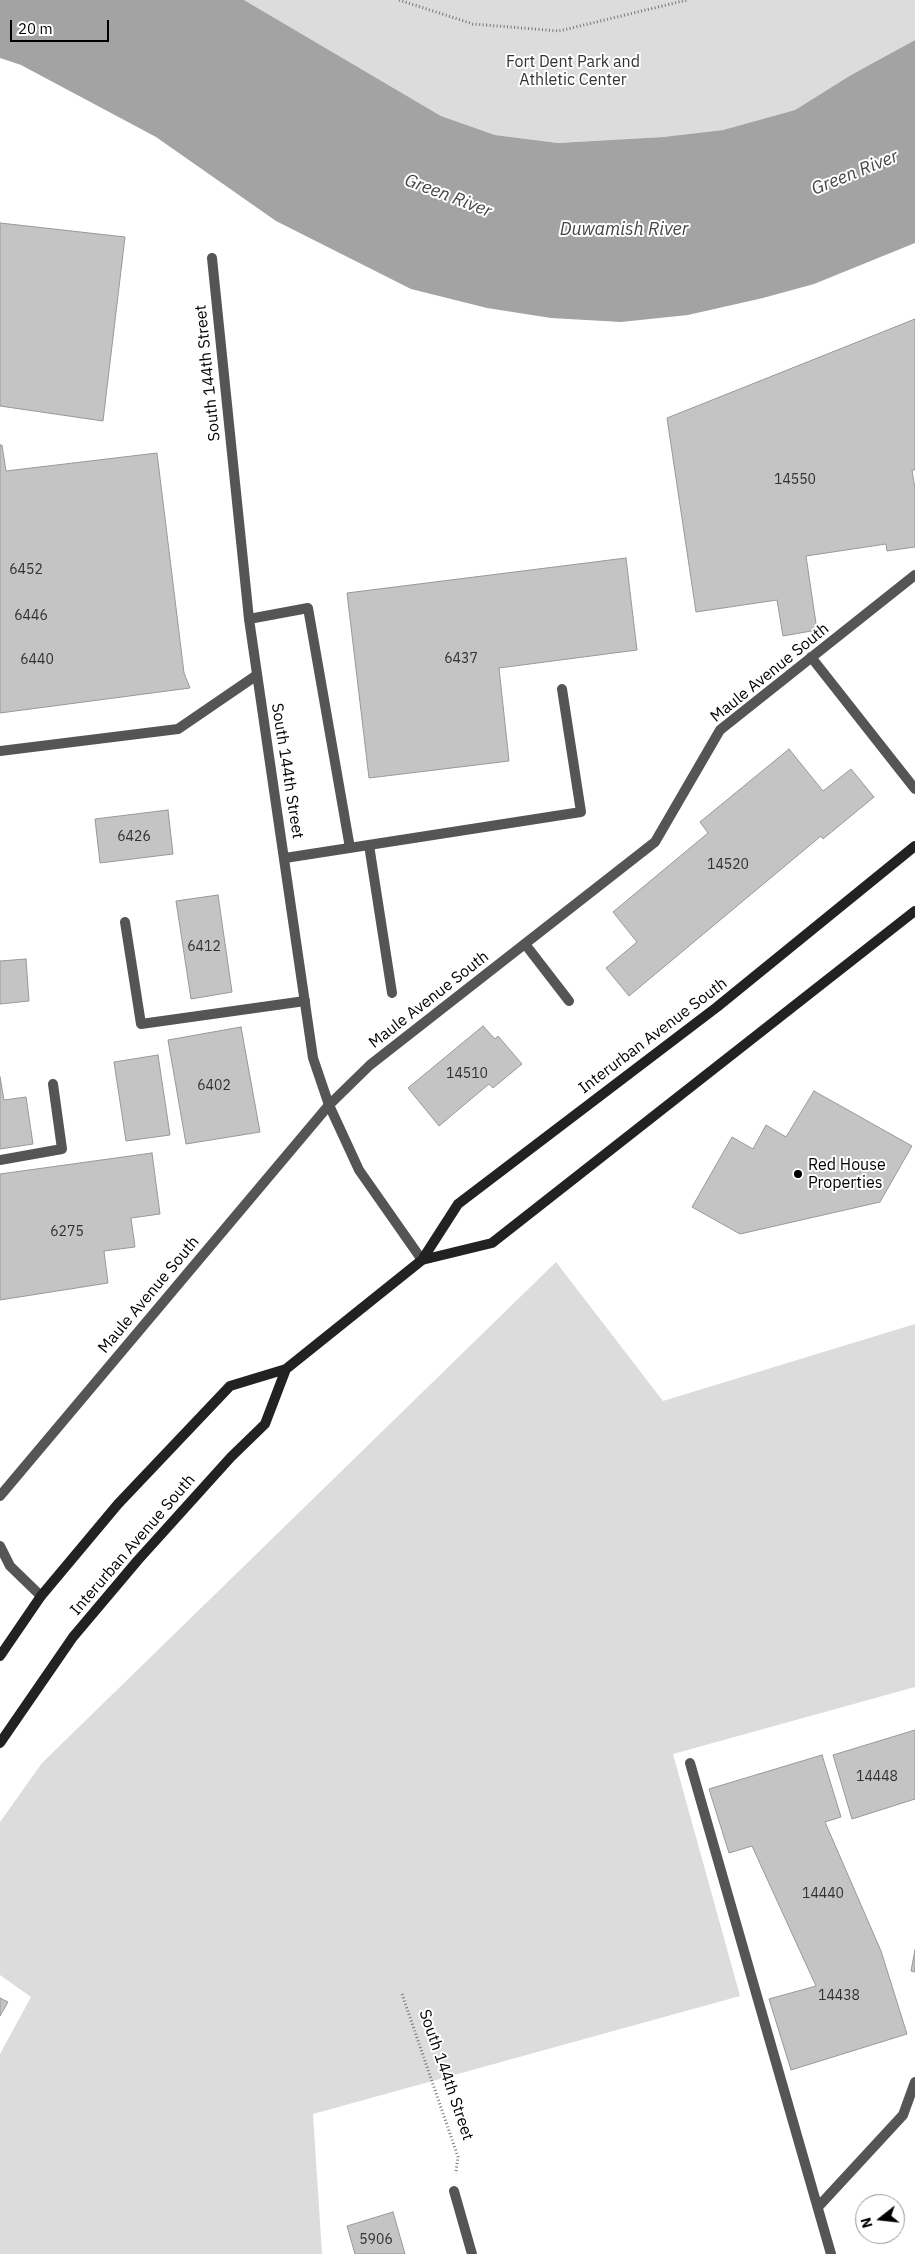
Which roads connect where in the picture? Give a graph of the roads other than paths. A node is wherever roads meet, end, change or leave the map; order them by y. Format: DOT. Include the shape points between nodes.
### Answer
graph roads {
  1 [pos="212,258"];
  2 [pos="915,575"];
  3 [pos="249,618"];
  4 [pos="811,657"];
  5 [pos="257,675"];
  6 [pos="562,689"];
  7 [pos="0,752"];
  8 [pos="915,789"];
  9 [pos="369,845"];
  10 [pos="915,846"];
  11 [pos="350,848"];
  12 [pos="285,858"];
  13 [pos="915,911"];
  14 [pos="125,922"];
  15 [pos="525,944"];
  16 [pos="392,993"];
  17 [pos="305,1001"];
  18 [pos="569,1001"];
  19 [pos="53,1084"];
  20 [pos="329,1105"];
  21 [pos="0,1160"];
  22 [pos="422,1260"];
  23 [pos="286,1369"];
  24 [pos="0,1496"];
  25 [pos="0,1546"];
  26 [pos="41,1596"];
  27 [pos="0,1656"];
  28 [pos="0,1743"];
  29 [pos="690,1763"];
  30 [pos="915,2082"];
  31 [pos="454,2192"];
  32 [pos="818,2207"];
  33 [pos="472,2254"];
  34 [pos="831,2254"];
  1 -- 3 [label="street, South 144th Street"];
  2 -- 4 [label="street, Maule Avenue South"];
  3 -- 5 [label="street, South 144th Street"];
  3 -- 11 [label="street" via="308,608"];
  4 -- 8 [label="street"];
  4 -- 15 [label="street, Maule Avenue South" via="720,730 655,842"];
  5 -- 7 [label="street" via="178,728"];
  5 -- 12 [label="street, South 144th Street"];
  6 -- 9 [label="street" via="581,812"];
  9 -- 11 [label="street"];
  9 -- 16 [label="street"];
  10 -- 22 [label="main road, Interurban Avenue South" via="718,1007 458,1204"];
  11 -- 12 [label="street"];
  12 -- 17 [label="street, South 144th Street"];
  13 -- 22 [label="main road, Interurban Avenue South" via="492,1243"];
  14 -- 17 [label="street" via="141,1024"];
  15 -- 18 [label="street"];
  15 -- 20 [label="street, Maule Avenue South" via="370,1065"];
  17 -- 20 [label="street, South 144th Street" via="313,1058"];
  19 -- 21 [label="street" via="62,1149"];
  20 -- 22 [label="street, South 144th Street" via="360,1170"];
  20 -- 24 [label="street, Maule Avenue South"];
  22 -- 23 [label="main road, Interurban Avenue South"];
  23 -- 26 [label="main road, Interurban Avenue South" via="230,1386 118,1504"];
  23 -- 28 [label="main road, Interurban Avenue South" via="265,1424 138,1560 85,1623"];
  25 -- 26 [label="street" via="10,1566"];
  26 -- 27 [label="main road, Interurban Avenue South"];
  29 -- 32 [label="street"];
  30 -- 32 [label="street" via="903,2115"];
  31 -- 33 [label="street"];
  32 -- 34 [label="street"];
}
